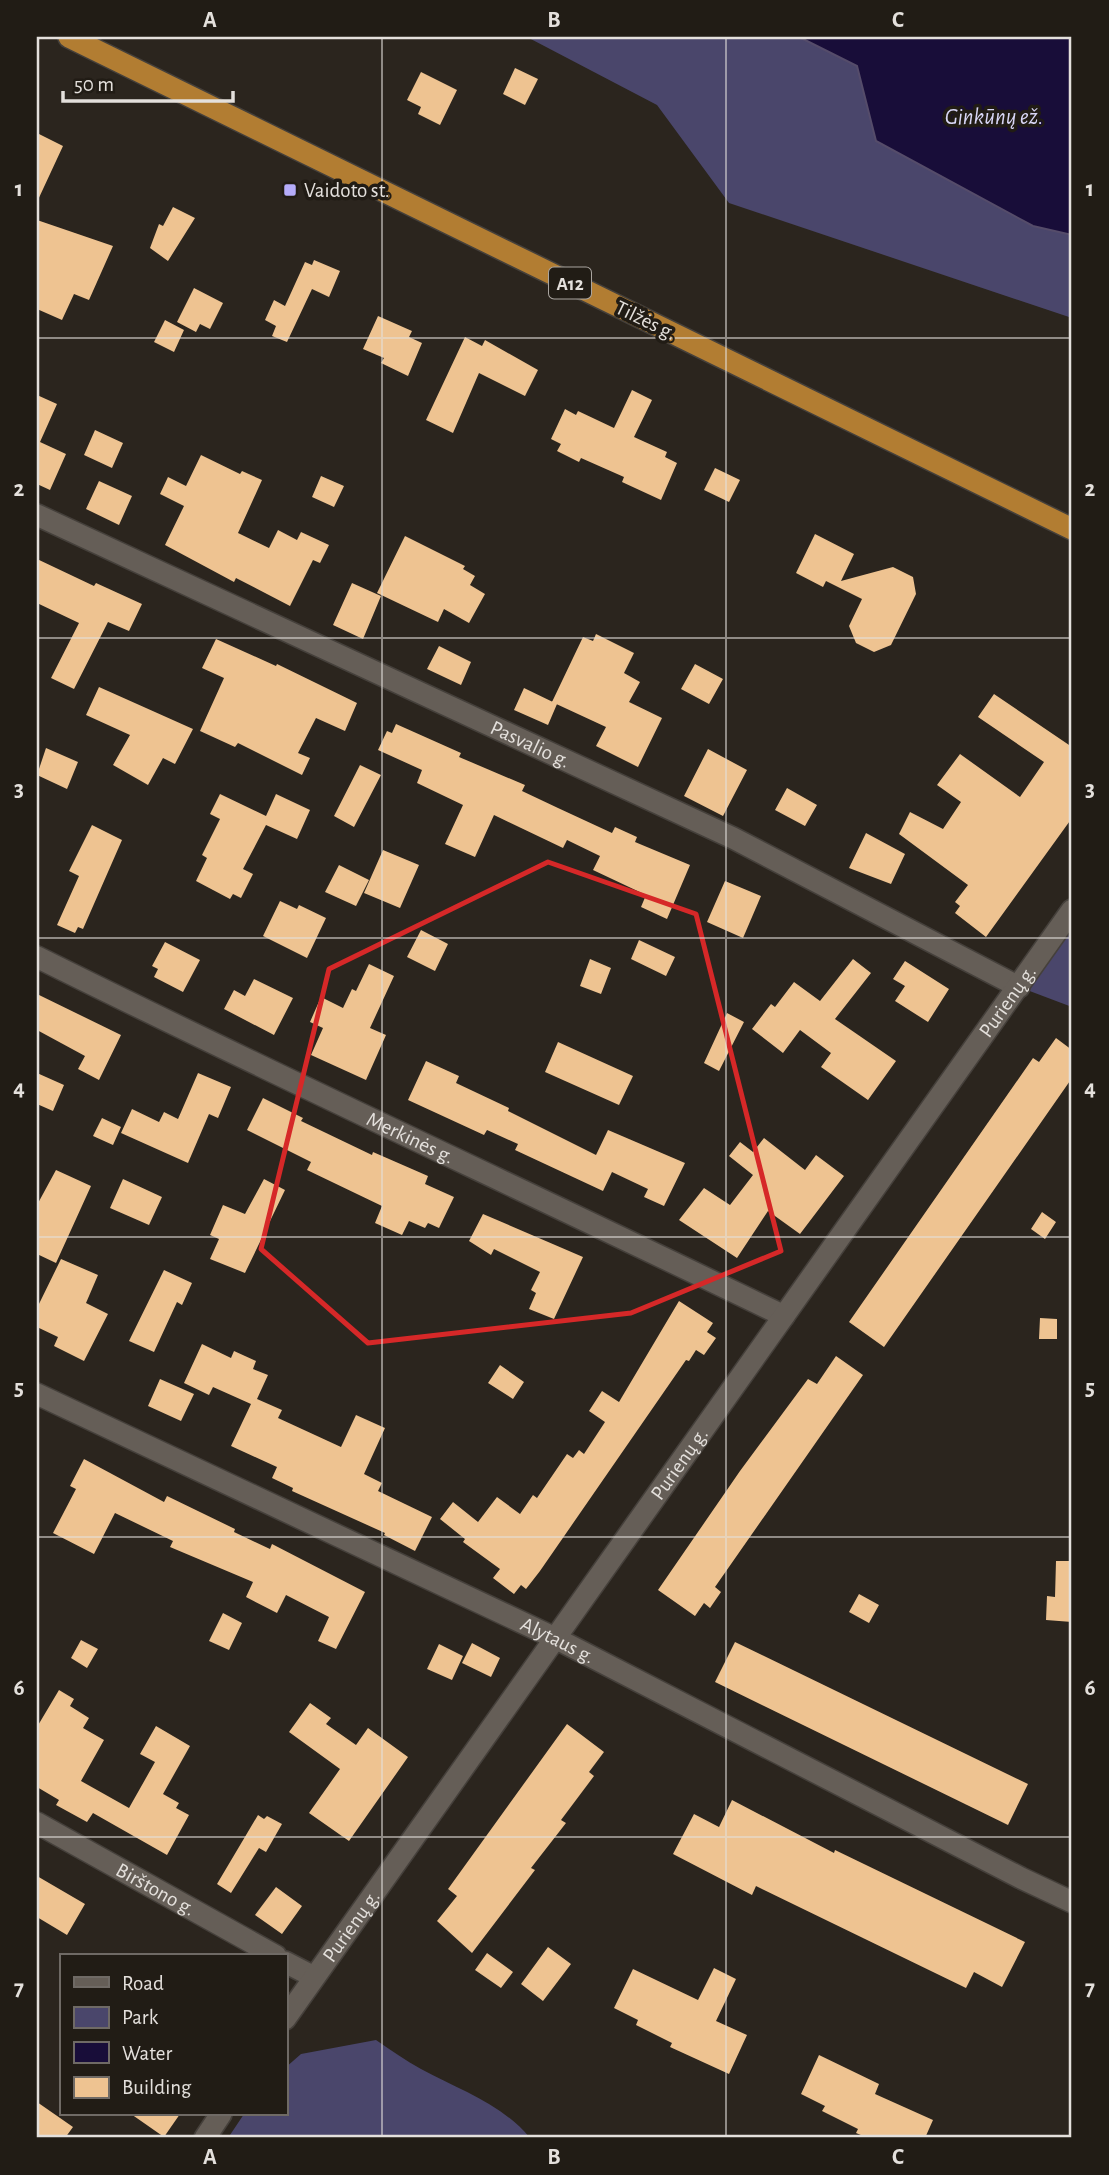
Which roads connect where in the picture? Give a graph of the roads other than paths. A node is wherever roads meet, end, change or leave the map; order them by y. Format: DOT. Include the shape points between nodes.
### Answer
graph roads {
  1 [pos="69,37"];
  2 [pos="37,515"];
  3 [pos="1072,529"];
  4 [pos="1072,910"];
  5 [pos="37,957"];
  6 [pos="1018,987"];
  7 [pos="784,1315"];
  8 [pos="37,1394"];
  9 [pos="555,1638"];
  10 [pos="37,1823"];
  11 [pos="1072,1902"];
  12 [pos="272,1954"];
  13 [pos="287,1963"];
  14 [pos="314,1977"];
  15 [pos="287,2016"];
  16 [pos="220,2116"];
  17 [pos="205,2138"];
  1 -- 3 [label="highway, Tilžės g. / A12"];
  2 -- 6 [label="street, Pasvalio g." via="733,838"];
  4 -- 6 [label="street, Purienų g."];
  5 -- 7 [label="street, Merkinės g." via="263,1070 368,1115"];
  6 -- 7 [label="street, Purienų g."];
  7 -- 9 [label="street, Purienų g."];
  8 -- 9 [label="street, Alytaus g."];
  9 -- 11 [label="street, Alytaus g."];
  9 -- 14 [label="street, Purienų g."];
  10 -- 12 [label="street, Birštono g."];
  13 -- 14 [label="street"];
  14 -- 15 [label="street, Purienų g."];
  16 -- 17 [label="street"];
}
